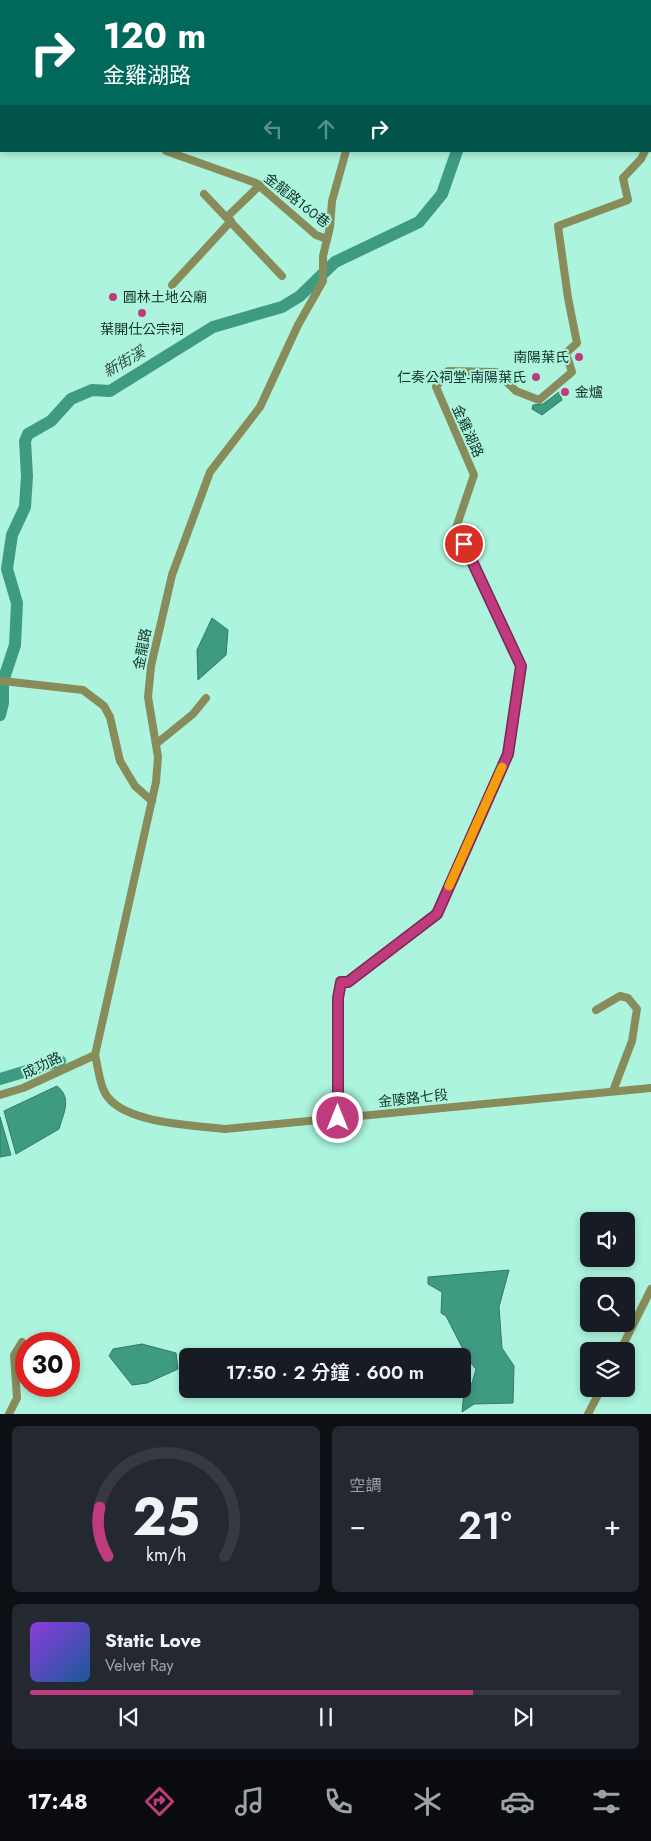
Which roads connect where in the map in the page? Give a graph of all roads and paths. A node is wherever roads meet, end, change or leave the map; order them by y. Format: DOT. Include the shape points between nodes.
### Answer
graph roads {
  1 [pos="169,152"];
  2 [pos="346,152"];
  3 [pos="644,152"];
  4 [pos="260,185"];
  5 [pos="204,194"];
  6 [pos="229,219"];
  7 [pos="328,239"];
  8 [pos="282,276"];
  9 [pos="172,285"];
  10 [pos="3,681"];
  11 [pos="206,698"];
  12 [pos="156,744"];
  13 [pos="152,801"];
  14 [pos="596,1010"];
  15 [pos="95,1055"];
  16 [pos="651,1088"];
  17 [pos="613,1091"];
  18 [pos="0,1095"];
  19 [pos="338,1118"];
  20 [pos="651,1289"];
  21 [pos="624,1342"];
  22 [pos="15,1353"];
  23 [pos="15,1369"];
  24 [pos="17,1397"];
  25 [pos="597,1397"];
  26 [pos="9,1414"];
  27 [pos="588,1414"];
  1 -- 4 [label="street, 金龍路160巷"];
  2 -- 7 [label="street" via="332,201"];
  3 -- 19 [label="street, 金雞湖路" via="623,178 628,200 558,226 577,343 566,353 572,372 539,400 516,391 496,372 448,371 436,387 474,475 456,528 521,666 508,754 437,914 348,982 341,982 338,998"];
  4 -- 6 [label="street"];
  4 -- 7 [label="street, 金龍路160巷" via="316,235"];
  5 -- 6 [label="street"];
  6 -- 8 [label="street"];
  6 -- 9 [label="street"];
  7 -- 12 [label="street, 金龍路" via="324,281 298,325 260,407 210,472 175,566 151,666 148,697"];
  10 -- 13 [label="street" via="83,690 104,706 110,717 120,761 135,786"];
  11 -- 12 [label="street" via="193,714"];
  12 -- 13 [label="street, 金龍路" via="158,756"];
  13 -- 15 [label="street, 金龍路"];
  14 -- 17 [label="street" via="620,996 628,998 637,1009 632,1041"];
  15 -- 18 [label="street, 成功路" via="21,1089"];
  15 -- 19 [label="street, 金陵路七段" via="105,1093 136,1115 225,1128"];
  16 -- 17 [label="street, 金陵路七段"];
  17 -- 19 [label="street, 金陵路七段"];
  20 -- 21 [label="street"];
  22 -- 23 [label="street"];
  24 -- 26 [label="street"];
  25 -- 27 [label="street"];
}
